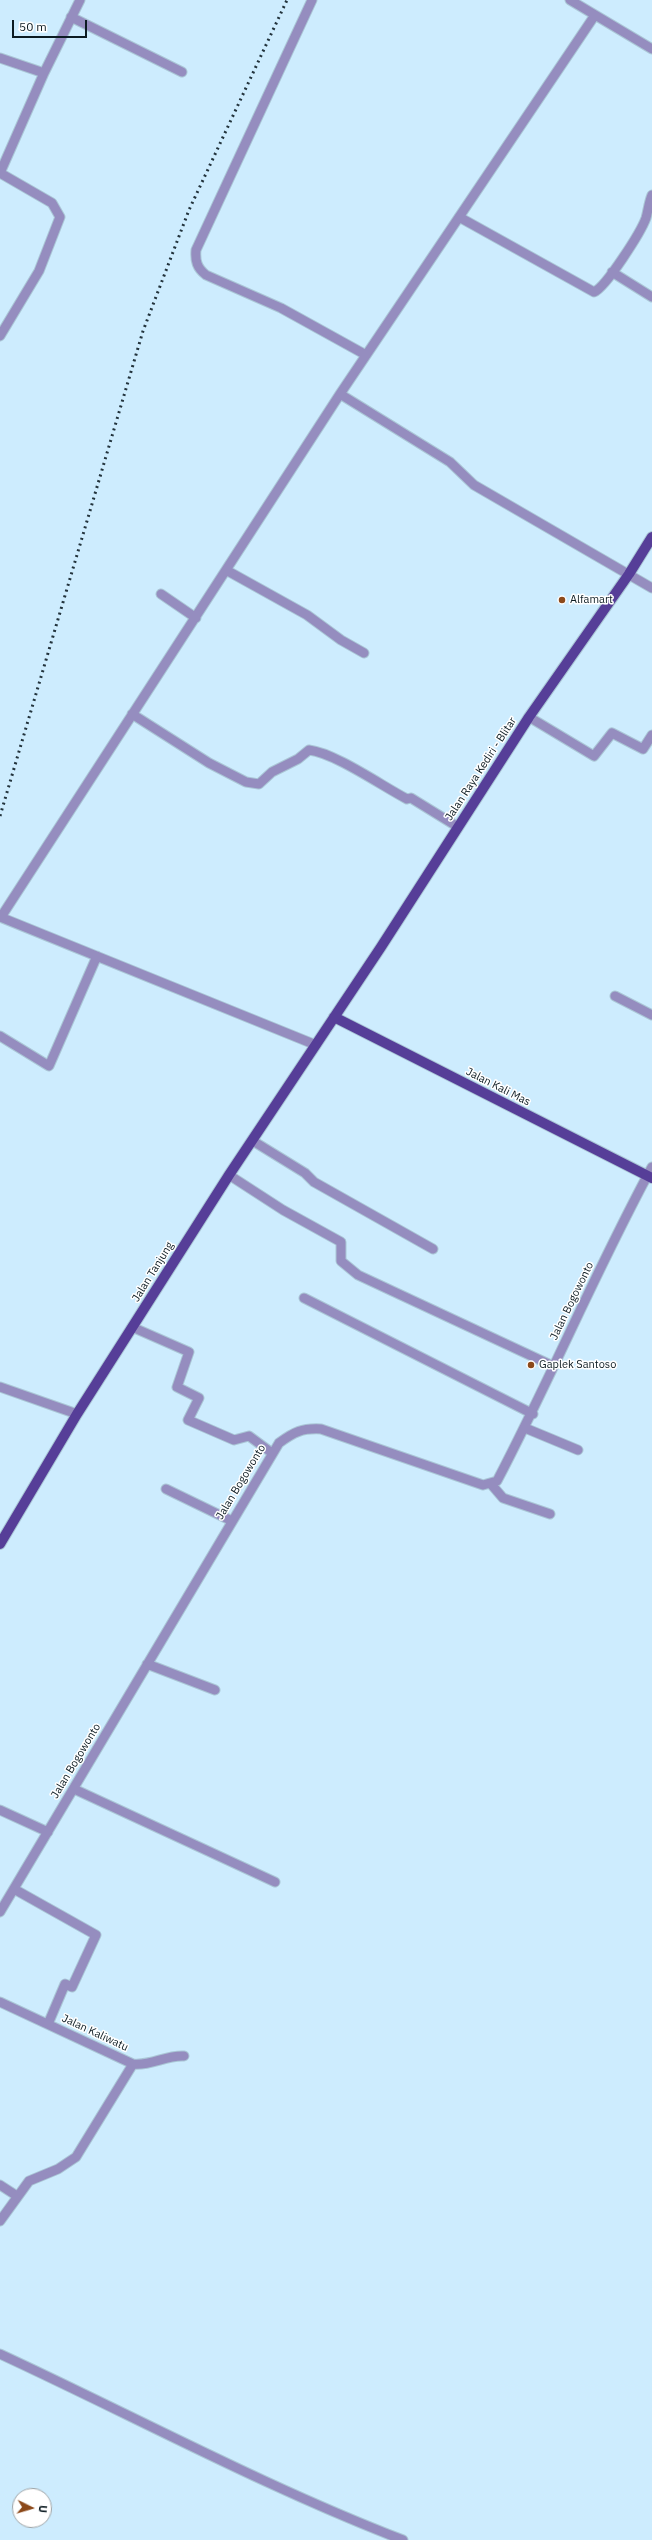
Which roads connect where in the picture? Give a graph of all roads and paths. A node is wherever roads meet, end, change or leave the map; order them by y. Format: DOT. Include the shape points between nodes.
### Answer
graph roads {
  1 [pos="80,0"];
  2 [pos="312,0"];
  3 [pos="570,0"];
  4 [pos="595,15"];
  5 [pos="71,17"];
  6 [pos="652,49"];
  7 [pos="0,58"];
  8 [pos="182,72"];
  9 [pos="44,73"];
  10 [pos="652,194"];
  11 [pos="459,217"];
  12 [pos="612,272"];
  13 [pos="652,296"];
  14 [pos="0,336"];
  15 [pos="366,355"];
  16 [pos="340,394"];
  17 [pos="652,537"];
  18 [pos="226,570"];
  19 [pos="629,574"];
  20 [pos="652,588"];
  21 [pos="161,594"];
  22 [pos="196,618"];
  23 [pos="364,653"];
  24 [pos="132,714"];
  25 [pos="529,717"];
  26 [pos="652,735"];
  27 [pos="458,827"];
  28 [pos="1,917"];
  29 [pos="97,956"];
  30 [pos="615,996"];
  31 [pos="652,1015"];
  32 [pos="334,1017"];
  33 [pos="0,1036"];
  34 [pos="316,1045"];
  35 [pos="253,1141"];
  36 [pos="652,1167"];
  37 [pos="229,1175"];
  38 [pos="649,1177"];
  39 [pos="433,1249"];
  40 [pos="304,1298"];
  41 [pos="132,1327"];
  42 [pos="553,1366"];
  43 [pos="0,1387"];
  44 [pos="77,1414"];
  45 [pos="533,1414"];
  46 [pos="525,1428"];
  47 [pos="578,1450"];
  48 [pos="272,1453"];
  49 [pos="491,1484"];
  50 [pos="166,1489"];
  51 [pos="550,1514"];
  52 [pos="232,1521"];
  53 [pos="0,1544"];
  54 [pos="148,1664"];
  55 [pos="215,1690"];
  56 [pos="74,1789"];
  57 [pos="0,1810"];
  58 [pos="48,1832"];
  59 [pos="275,1882"];
  60 [pos="14,1889"];
  61 [pos="0,1912"];
  62 [pos="0,2002"];
  63 [pos="48,2024"];
  64 [pos="184,2056"];
  65 [pos="133,2064"];
  66 [pos="0,2185"];
  67 [pos="17,2196"];
  68 [pos="0,2221"];
  69 [pos="0,2354"];
  70 [pos="403,2540"];
  1 -- 5 [label="street"];
  2 -- 15 [label="street" via="196,250 195,258 201,271 206,275 281,308"];
  3 -- 4 [label="street"];
  4 -- 6 [label="street"];
  4 -- 11 [label="street"];
  5 -- 8 [label="street"];
  5 -- 9 [label="street"];
  7 -- 9 [label="street"];
  9 -- 14 [label="street" via="0,172 2,176 52,204 60,212 60,222 36,277"];
  10 -- 12 [label="street" via="645,219"];
  11 -- 12 [label="street" via="590,290 598,290"];
  11 -- 15 [label="street"];
  12 -- 13 [label="street"];
  15 -- 16 [label="street"];
  16 -- 18 [label="street"];
  16 -- 19 [label="street" via="450,462 474,485"];
  17 -- 19 [label="main road, Jalan Raya Kediri - Blitar"];
  18 -- 22 [label="street"];
  18 -- 23 [label="street" via="307,615"];
  19 -- 20 [label="street"];
  19 -- 25 [label="main road, Jalan Raya Kediri - Blitar"];
  21 -- 22 [label="street"];
  22 -- 24 [label="street"];
  24 -- 27 [label="street" via="209,763 246,782 259,784 272,772 298,759 309,750 315,750 407,799 411,798"];
  24 -- 28 [label="street"];
  25 -- 26 [label="street" via="594,756 612,733 643,749"];
  25 -- 27 [label="main road, Jalan Raya Kediri - Blitar"];
  27 -- 32 [label="main road, Jalan Raya Kediri - Blitar"];
  28 -- 29 [label="street"];
  29 -- 33 [label="street" via="49,1066"];
  29 -- 34 [label="street"];
  30 -- 31 [label="street"];
  32 -- 34 [label="main road, Jalan Tanjung"];
  32 -- 38 [label="main road, Jalan Kali Mas"];
  34 -- 35 [label="main road, Jalan Tanjung"];
  35 -- 37 [label="main road, Jalan Tanjung"];
  35 -- 39 [label="street" via="305,1173 314,1182"];
  36 -- 38 [label="street, Jalan Bogowonto"];
  37 -- 41 [label="main road, Jalan Tanjung"];
  37 -- 42 [label="street" via="279,1205 283,1210 341,1242 341,1261 358,1275"];
  38 -- 42 [label="street, Jalan Bogowonto"];
  40 -- 45 [label="street"];
  41 -- 44 [label="main road, Jalan Tanjung"];
  41 -- 48 [label="street" via="189,1352 177,1387 199,1398 188,1420 234,1440 249,1436"];
  42 -- 45 [label="street, Jalan Bogowonto"];
  43 -- 44 [label="street"];
  44 -- 53 [label="main road, Jalan Tanjung"];
  45 -- 46 [label="street, Jalan Bogowonto"];
  46 -- 47 [label="street"];
  46 -- 49 [label="street, Jalan Bogowonto" via="497,1481"];
  48 -- 49 [label="street, Jalan Bogowonto" via="279,1443 294,1432 305,1428 321,1429 483,1485"];
  48 -- 52 [label="street, Jalan Bogowonto"];
  49 -- 51 [label="street" via="503,1498"];
  50 -- 52 [label="street"];
  52 -- 54 [label="street, Jalan Bogowonto"];
  54 -- 55 [label="street"];
  54 -- 56 [label="street, Jalan Bogowonto"];
  56 -- 58 [label="street, Jalan Bogowonto"];
  56 -- 59 [label="street"];
  57 -- 58 [label="street"];
  58 -- 60 [label="street, Jalan Bogowonto"];
  60 -- 61 [label="street, Jalan Bogowonto"];
  60 -- 63 [label="street" via="96,1935 72,1987 65,1984"];
  62 -- 63 [label="street, Jalan Kaliwatu"];
  63 -- 65 [label="street, Jalan Kaliwatu"];
  64 -- 65 [label="street, Jalan Kaliwatu" via="168,2057 147,2065"];
  65 -- 67 [label="street" via="76,2157 58,2169 30,2181"];
  66 -- 67 [label="street"];
  67 -- 68 [label="street"];
  69 -- 70 [label="street" via="202,2452"];
}
